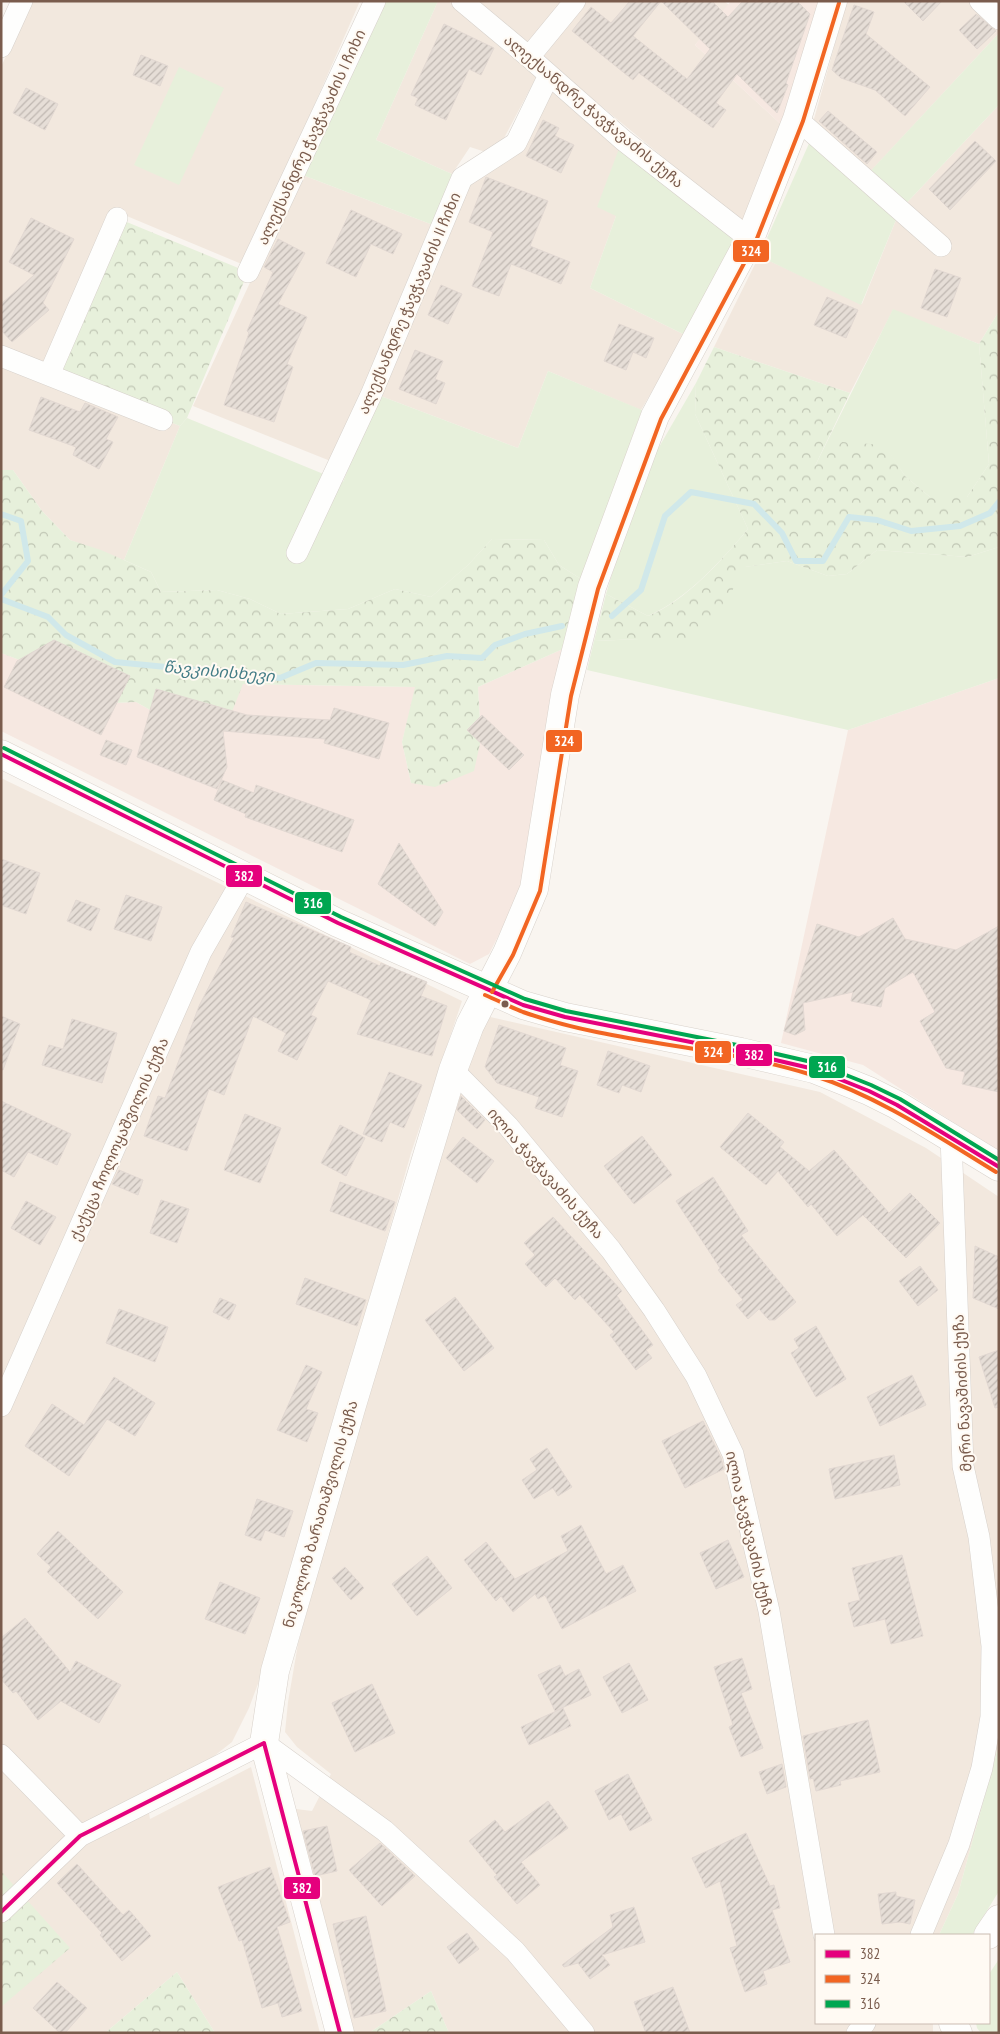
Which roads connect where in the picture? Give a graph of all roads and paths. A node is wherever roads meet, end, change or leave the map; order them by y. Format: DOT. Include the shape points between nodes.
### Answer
graph roads {
  1 [pos="22,1"];
  2 [pos="374,1"];
  3 [pos="462,1"];
  4 [pos="575,1"];
  5 [pos="833,1"];
  6 [pos="980,1"];
  7 [pos="999,19"];
  8 [pos="1,47"];
  9 [pos="529,57"];
  10 [pos="549,75"];
  11 [pos="797,119"];
  12 [pos="117,218"];
  13 [pos="750,239"];
  14 [pos="941,246"];
  15 [pos="248,272"];
  16 [pos="1,356"];
  17 [pos="49,375"];
  18 [pos="162,420"];
  19 [pos="297,553"];
  20 [pos="1,754"];
  21 [pos="244,876"];
  22 [pos="487,989"];
  23 [pos="453,1070"];
  24 [pos="951,1136"];
  25 [pos="999,1167"];
  26 [pos="1,1406"];
  27 [pos="264,1743"];
  28 [pos="1,1755"];
  29 [pos="80,1836"];
  30 [pos="1,1912"];
  31 [pos="999,1919"];
  32 [pos="824,1934"];
  33 [pos="921,1934"];
  34 [pos="989,1934"];
  35 [pos="340,2033"];
  36 [pos="584,2033"];
  1 -- 8 [label="street"];
  2 -- 15 [label="street, ალექსანდრე ჭავჭავაძის I ჩიხი"];
  3 -- 9 [label="street, ალექსანდრე ჭავჭავაძის ქუჩა"];
  4 -- 9 [label="street"];
  5 -- 11 [label="main road, ნიკოლოზ ბარათაშვილის ქუჩა"];
  6 -- 7 [label="street"];
  9 -- 10 [label="street, ალექსანდრე ჭავჭავაძის ქუჩა"];
  10 -- 13 [label="street, ალექსანდრე ჭავჭავაძის ქუჩა" via="623,140"];
  10 -- 19 [label="street, ალექსანდრე ჭავჭავაძის II ჩიხი" via="516,143 462,178 371,395"];
  11 -- 13 [label="main road, ნიკოლოზ ბარათაშვილის ქუჩა"];
  11 -- 14 [label="street"];
  12 -- 17 [label="street"];
  13 -- 22 [label="main road, ნიკოლოზ ბარათაშვილის ქუჩა" via="655,416 592,587 564,695 534,889"];
  16 -- 17 [label="street"];
  17 -- 18 [label="street"];
  20 -- 21 [label="main road"];
  21 -- 22 [label="main road" via="338,923"];
  21 -- 26 [label="street, ქაქუცა ჩოლოყაშვილის ქუჩა" via="201,952"];
  22 -- 23 [label="main road, ნიკოლოზ ბარათაშვილის ქუჩა"];
  22 -- 24 [label="main road" via="523,1005 565,1017 814,1069 898,1105"];
  23 -- 27 [label="main road, ნიკოლოზ ბარათაშვილის ქუჩა" via="275,1670"];
  23 -- 32 [label="street, ილია ჭავჭავაძის ქუჩა" via="508,1126 611,1250 696,1376 733,1454 769,1611"];
  24 -- 25 [label="main road"];
  24 -- 33 [label="street, მერი ნავაშიძის ქუჩა" via="963,1466 979,1537 992,1646 991,1717 982,1768 959,1844"];
  27 -- 29 [label="street"];
  27 -- 35 [label="main road"];
  27 -- 36 [label="street" via="385,1831 516,1950"];
  28 -- 29 [label="street"];
  29 -- 30 [label="street"];
  31 -- 34 [label="main road"];
}
